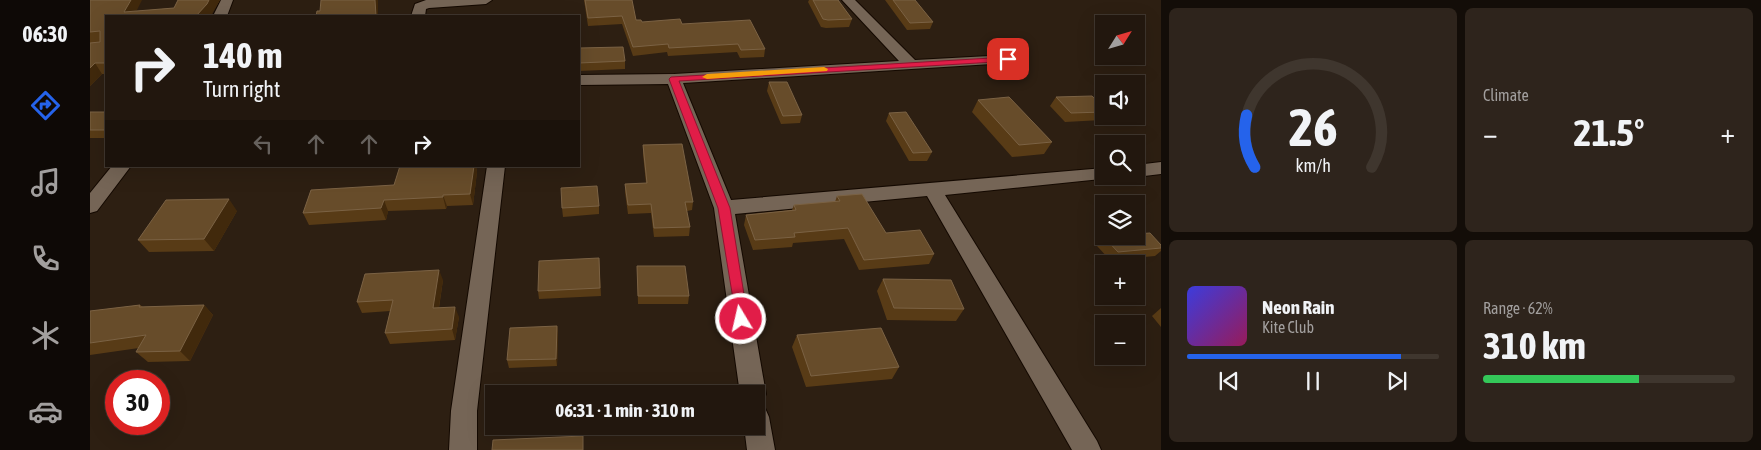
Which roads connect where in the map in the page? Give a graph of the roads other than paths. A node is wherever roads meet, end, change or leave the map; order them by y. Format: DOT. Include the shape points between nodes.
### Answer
graph roads {
  1 [pos="227,0"];
  2 [pos="486,0"];
  3 [pos="848,0"];
  4 [pos="220,15"];
  5 [pos="418,15"];
  6 [pos="1008,59"];
  7 [pos="911,65"];
  8 [pos="674,79"];
  9 [pos="580,80"];
  10 [pos="121,167"];
  11 [pos="496,167"];
  12 [pos="1161,168"];
  13 [pos="1145,170"];
  14 [pos="1095,175"];
  15 [pos="933,190"];
  16 [pos="90,206"];
  17 [pos="724,208"];
  18 [pos="752,385"];
  19 [pos="759,435"];
  20 [pos="464,450"];
  21 [pos="761,450"];
  22 [pos="1087,450"];
  1 -- 4 [label="street"];
  2 -- 5 [label="street" via="426,4 420,7"];
  3 -- 7 [label="street"];
  6 -- 7 [label="street"];
  7 -- 8 [label="street"];
  8 -- 9 [label="street"];
  8 -- 17 [label="street"];
  10 -- 16 [label="street"];
  11 -- 20 [label="street" via="464,411"];
  12 -- 13 [label="street"];
  14 -- 15 [label="street"];
  15 -- 17 [label="street"];
  15 -- 22 [label="street"];
  17 -- 18 [label="street"];
  19 -- 21 [label="street"];
}
